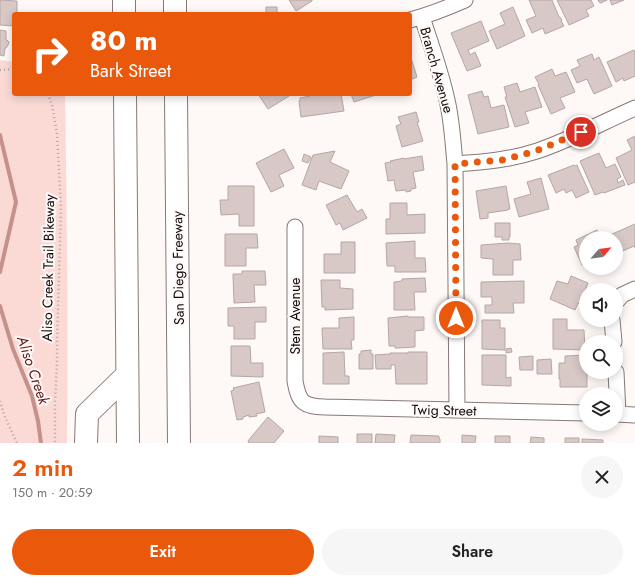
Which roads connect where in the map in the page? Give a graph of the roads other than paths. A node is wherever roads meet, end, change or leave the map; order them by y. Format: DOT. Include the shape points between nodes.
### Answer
graph roads {
  1 [pos="124,0"];
  2 [pos="175,0"];
  3 [pos="465,0"];
  4 [pos="124,12"];
  5 [pos="176,12"];
  6 [pos="416,19"];
  7 [pos="125,96"];
  8 [pos="176,96"];
  9 [pos="635,108"];
  10 [pos="455,164"];
  11 [pos="295,227"];
  12 [pos="635,289"];
  13 [pos="623,295"];
  14 [pos="126,376"];
  15 [pos="304,403"];
  16 [pos="457,410"];
  17 [pos="579,414"];
  18 [pos="623,414"];
  19 [pos="635,414"];
  20 [pos="86,433"];
  21 [pos="128,443"];
  22 [pos="179,443"];
  1 -- 4 [label="highway"];
  2 -- 5 [label="highway"];
  3 -- 6 [label="street"];
  6 -- 10 [label="street, Branch Avenue" via="443,82 452,126"];
  7 -- 14 [label="highway"];
  8 -- 22 [label="highway, San Diego Freeway"];
  9 -- 10 [label="street" via="536,151 502,160"];
  10 -- 16 [label="street, Branch Avenue"];
  11 -- 15 [label="street, Stem Avenue" via="295,381 297,393"];
  12 -- 13 [label="street"];
  14 -- 20 [label="highway" via="87,414"];
  14 -- 21 [label="highway"];
  15 -- 16 [label="street, Twig Street" via="325,407"];
  16 -- 17 [label="street, Twig Street"];
  18 -- 19 [label="street"];
}
